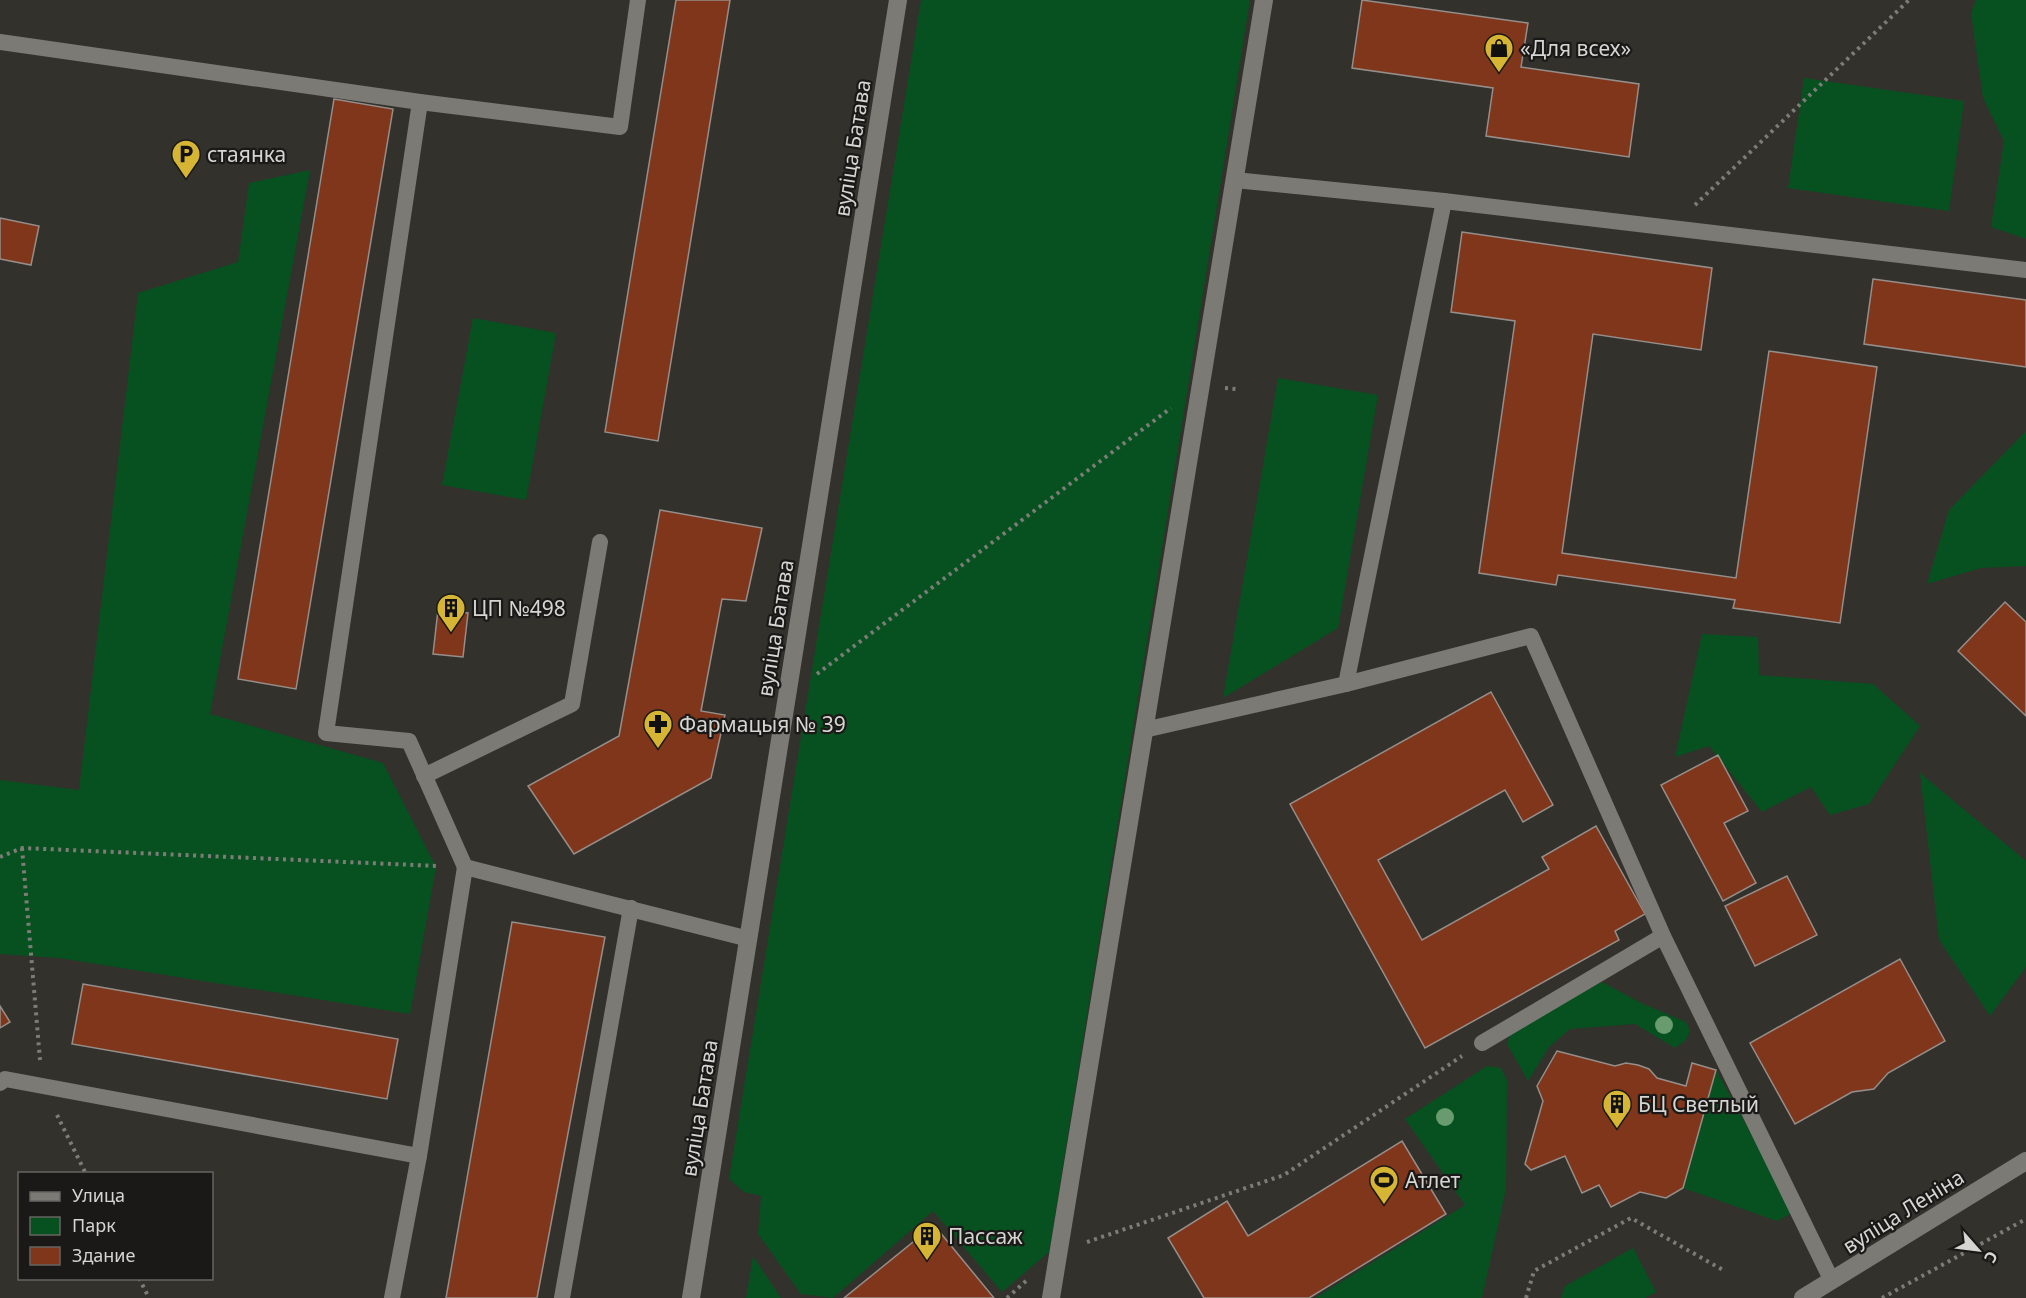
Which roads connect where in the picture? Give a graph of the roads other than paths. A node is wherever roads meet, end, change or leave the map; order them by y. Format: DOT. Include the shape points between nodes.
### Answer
graph roads {
  1 [pos="638,0"];
  2 [pos="898,0"];
  3 [pos="1264,0"];
  4 [pos="0,42"];
  5 [pos="420,102"];
  6 [pos="1234,180"];
  7 [pos="1444,201"];
  8 [pos="2026,270"];
  9 [pos="600,542"];
  10 [pos="1346,684"];
  11 [pos="1144,730"];
  12 [pos="424,776"];
  13 [pos="465,867"];
  14 [pos="631,908"];
  15 [pos="1663,936"];
  16 [pos="748,939"];
  17 [pos="1485,1041"];
  18 [pos="0,1083"];
  19 [pos="419,1156"];
  20 [pos="2026,1161"];
  21 [pos="1832,1281"];
  22 [pos="392,1298"];
  23 [pos="562,1298"];
  24 [pos="691,1298"];
  25 [pos="1051,1298"];
  26 [pos="1803,1298"];
  1 -- 5 [label="lane" via="620,127"];
  2 -- 16 [label="street, вуліца Батава"];
  3 -- 6 [label="street"];
  4 -- 5 [label="lane"];
  5 -- 12 [label="lane" via="326,733 409,741"];
  6 -- 7 [label="lane"];
  6 -- 11 [label="street"];
  7 -- 8 [label="lane"];
  7 -- 10 [label="lane"];
  9 -- 12 [label="lane" via="572,704"];
  10 -- 11 [label="lane"];
  10 -- 15 [label="lane" via="1531,636"];
  11 -- 25 [label="street"];
  12 -- 13 [label="lane"];
  13 -- 14 [label="lane"];
  13 -- 19 [label="lane"];
  14 -- 16 [label="lane"];
  14 -- 23 [label="lane"];
  15 -- 17 [label="lane"];
  15 -- 21 [label="lane"];
  16 -- 24 [label="street, вуліца Батава"];
  18 -- 19 [label="lane" via="5,1079"];
  19 -- 22 [label="lane"];
  20 -- 21 [label="street, вуліца Леніна"];
  21 -- 26 [label="street, вуліца Леніна"];
}
